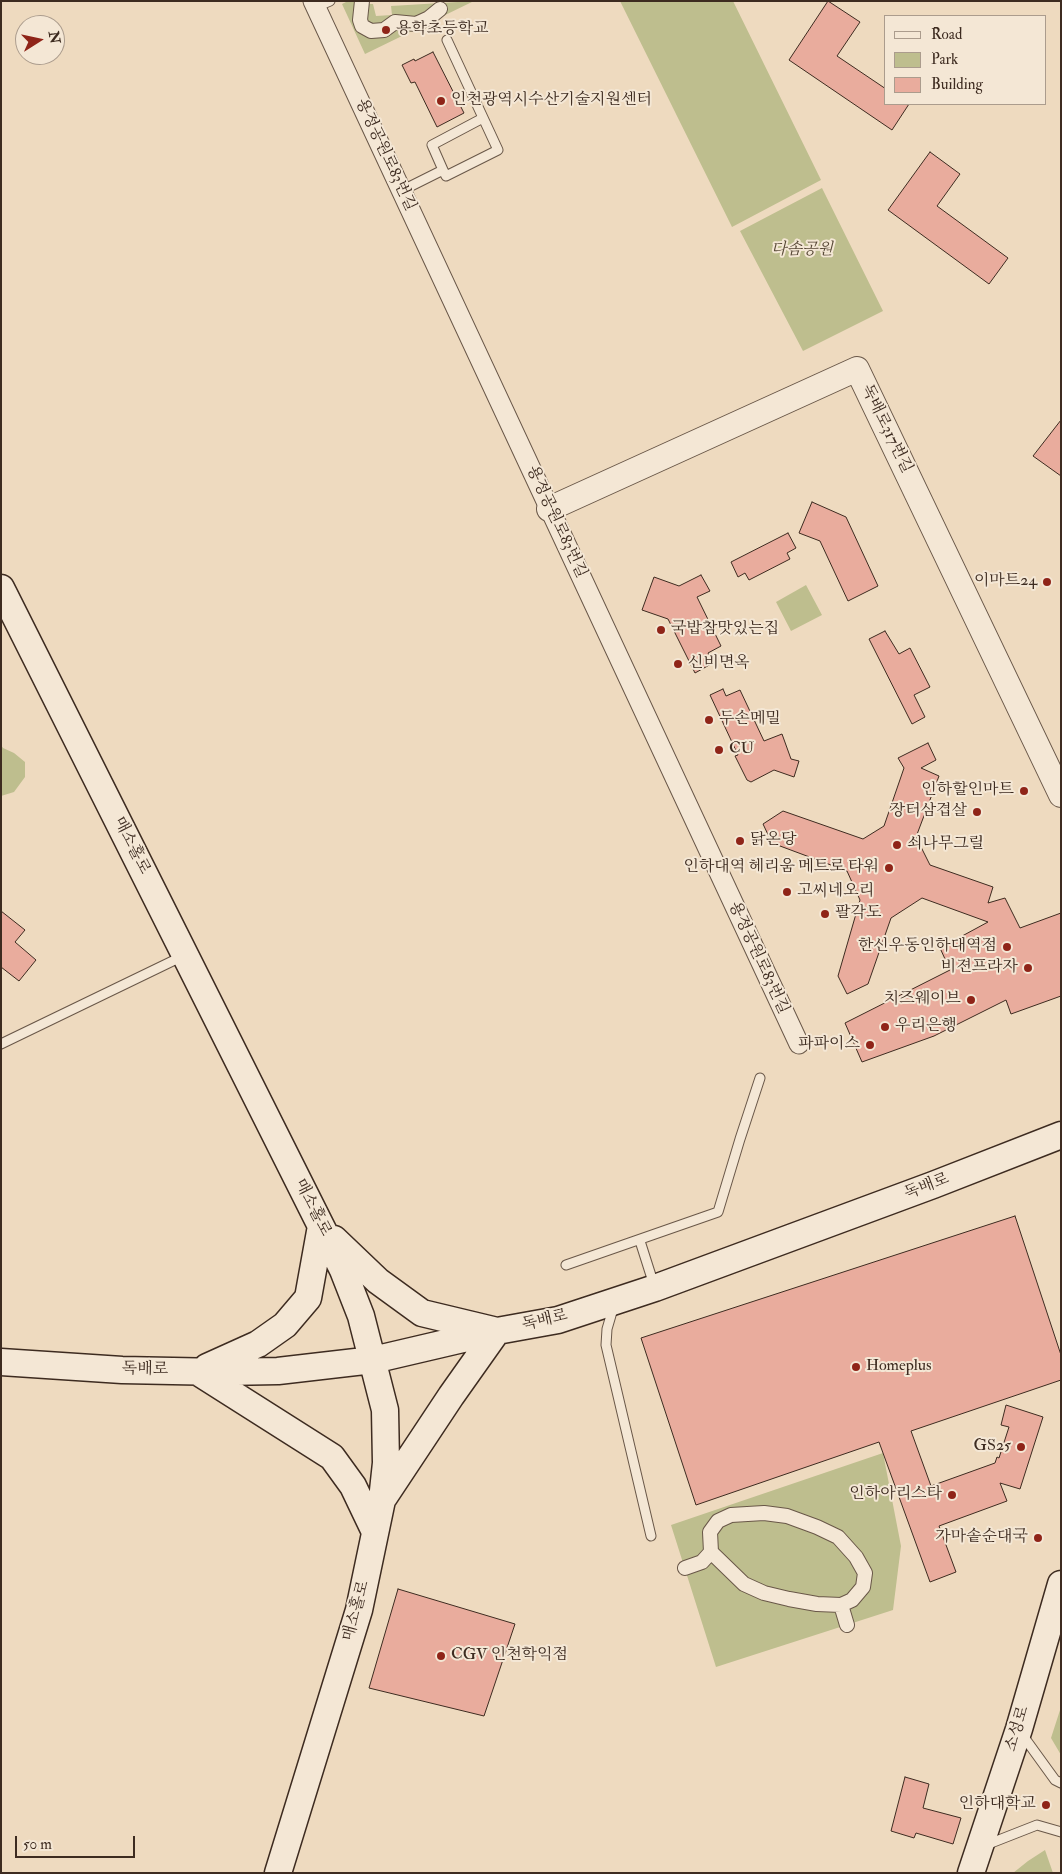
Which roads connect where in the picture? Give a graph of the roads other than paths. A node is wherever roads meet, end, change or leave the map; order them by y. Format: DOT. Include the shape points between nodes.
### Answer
graph roads {
  1 [pos="362,1"];
  2 [pos="320,3"];
  3 [pos="440,9"];
  4 [pos="446,40"];
  5 [pos="483,118"];
  6 [pos="443,170"];
  7 [pos="401,191"];
  8 [pos="550,509"];
  9 [pos="1,588"];
  10 [pos="1061,795"];
  11 [pos="185,955"];
  12 [pos="1,1044"];
  13 [pos="798,1044"];
  14 [pos="760,1078"];
  15 [pos="1054,1142"];
  16 [pos="321,1226"];
  17 [pos="640,1241"];
  18 [pos="566,1265"];
  19 [pos="655,1288"];
  20 [pos="624,1298"];
  21 [pos="497,1331"];
  22 [pos="373,1360"];
  23 [pos="1,1362"];
  24 [pos="197,1372"];
  25 [pos="382,1500"];
  26 [pos="375,1532"];
  27 [pos="651,1536"];
  28 [pos="711,1552"];
  29 [pos="684,1568"];
  30 [pos="1061,1584"];
  31 [pos="841,1605"];
  32 [pos="847,1625"];
  33 [pos="1018,1729"];
  34 [pos="1061,1783"];
  35 [pos="1061,1832"];
  36 [pos="979,1847"];
  37 [pos="278,1873"];
  38 [pos="971,1873"];
  1 -- 3 [label="street" via="360,20 362,26 372,31 384,30 395,22 416,24"];
  2 -- 7 [label="street, 용정공원로83번길"];
  4 -- 5 [label="lane"];
  5 -- 6 [label="lane" via="432,145"];
  5 -- 6 [label="lane" via="498,150 446,176"];
  6 -- 7 [label="lane"];
  7 -- 8 [label="street, 용정공원로83번길"];
  8 -- 10 [label="street, 독배로317번길" via="857,369"];
  8 -- 13 [label="street, 용정공원로83번길"];
  9 -- 11 [label="main road, 매소홀로"];
  11 -- 12 [label="lane"];
  11 -- 16 [label="main road, 매소홀로"];
  14 -- 17 [label="lane" via="718,1212"];
  15 -- 19 [label="main road, 독배로"];
  16 -- 21 [label="main road" via="378,1281 422,1313"];
  16 -- 22 [label="main road, 매소홀로" via="361,1316"];
  16 -- 24 [label="main road" via="308,1298 285,1325 258,1344"];
  17 -- 18 [label="lane"];
  17 -- 19 [label="lane"];
  19 -- 20 [label="main road, 독배로"];
  20 -- 21 [label="main road, 독배로" via="558,1320"];
  20 -- 27 [label="lane" via="612,1312 606,1345"];
  21 -- 22 [label="main road, 독배로"];
  21 -- 25 [label="main road"];
  22 -- 24 [label="main road, 독배로" via="278,1371"];
  22 -- 25 [label="main road, 매소홀로" via="385,1410 386,1463"];
  23 -- 24 [label="main road, 독배로"];
  24 -- 26 [label="main road" via="332,1457 353,1486"];
  25 -- 26 [label="main road, 매소홀로"];
  26 -- 37 [label="main road, 매소홀로" via="359,1610"];
  28 -- 29 [label="street" via="702,1562"];
  28 -- 31 [label="street" via="744,1584 764,1593 817,1604"];
  28 -- 31 [label="street" via="710,1532 718,1521 732,1515 764,1513 787,1516 818,1527 838,1538 856,1557 865,1573 864,1587 852,1600"];
  30 -- 33 [label="main road, 소성로"];
  31 -- 32 [label="street"];
  33 -- 34 [label="lane" via="1055,1780"];
  33 -- 36 [label="main road, 소성로"];
  35 -- 36 [label="lane" via="1037,1825"];
  36 -- 38 [label="main road, 소성로"];
}
